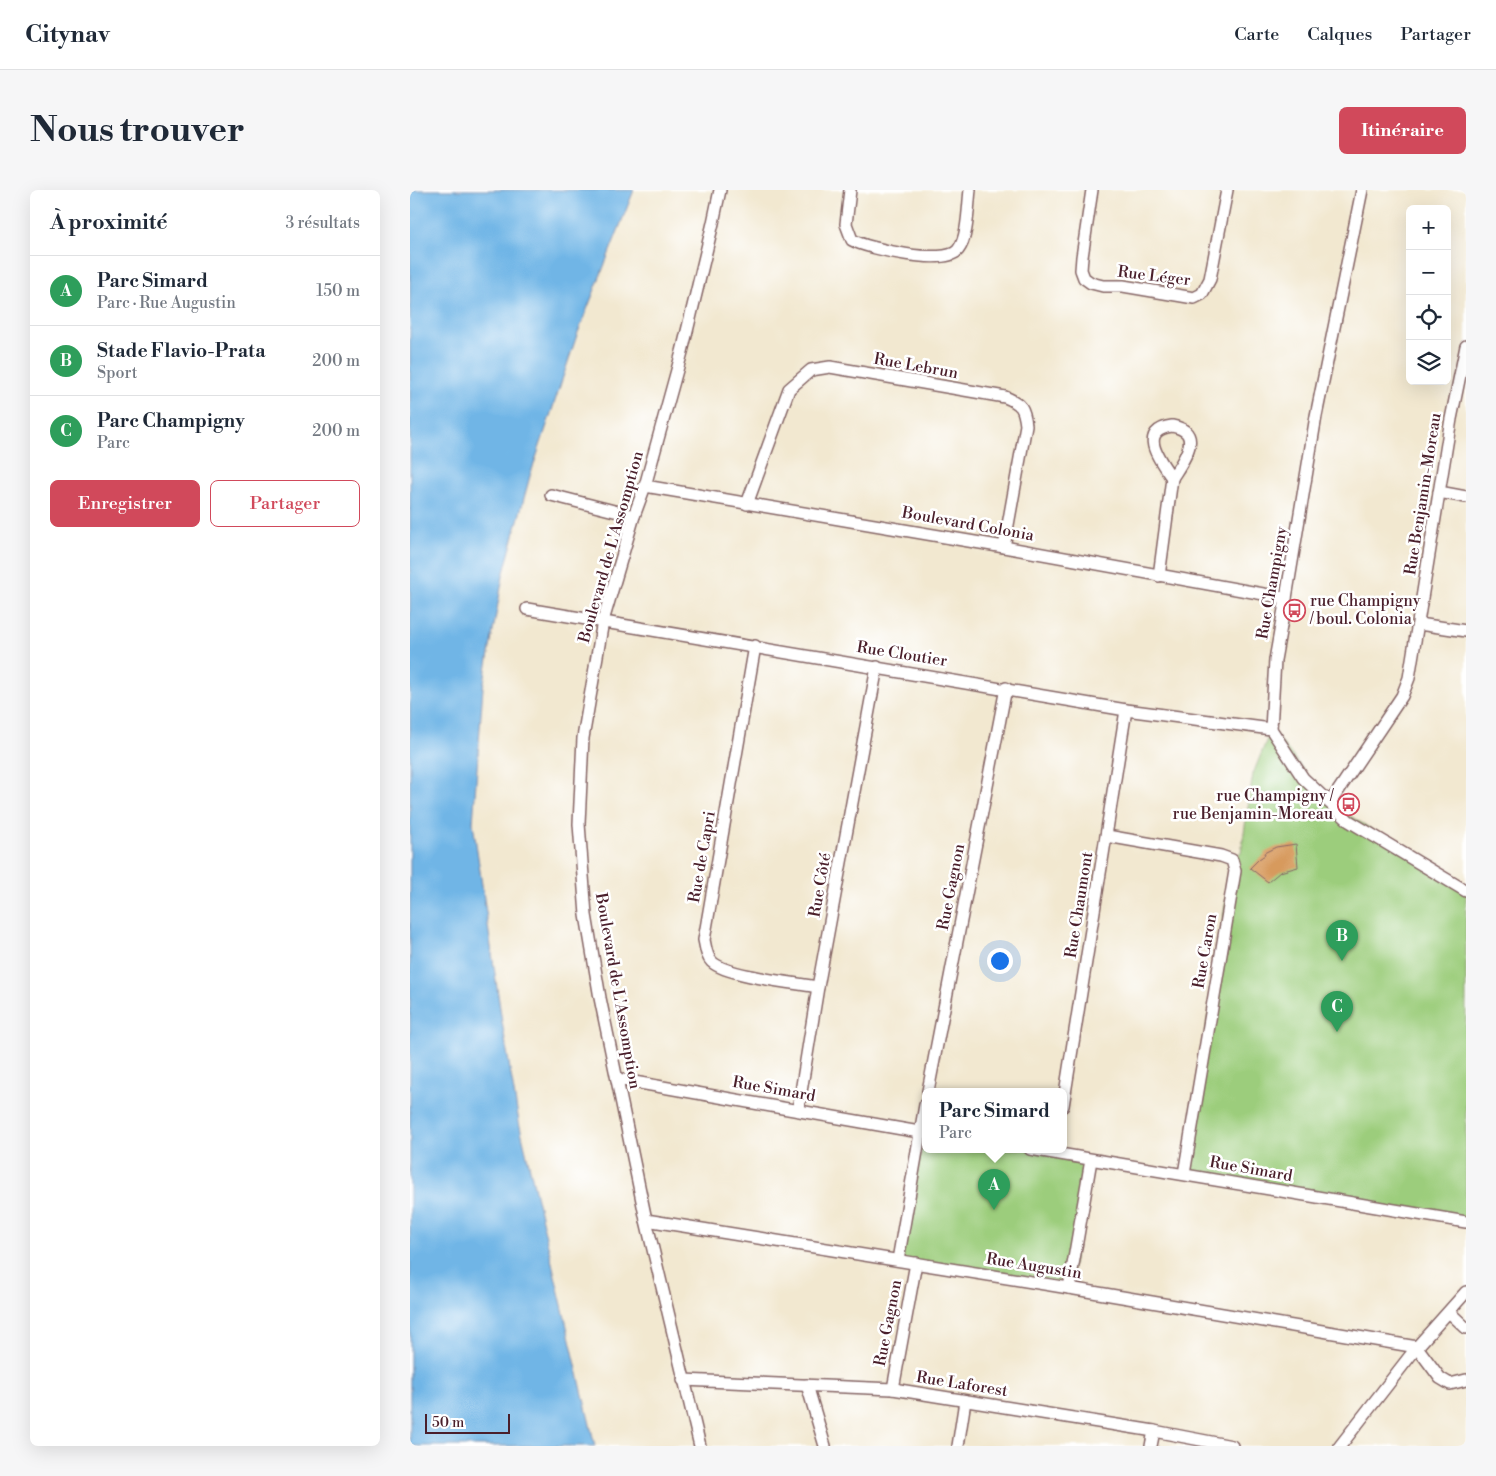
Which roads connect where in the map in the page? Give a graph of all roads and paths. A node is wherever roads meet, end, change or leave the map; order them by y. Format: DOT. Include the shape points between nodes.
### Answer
graph roads {
  1 [pos="720,190"];
  2 [pos="850,190"];
  3 [pos="970,190"];
  4 [pos="1092,190"];
  5 [pos="1227,190"];
  6 [pos="1362,190"];
  7 [pos="1466,346"];
  8 [pos="1172,478"];
  9 [pos="644,486"];
  10 [pos="1440,492"];
  11 [pos="551,495"];
  12 [pos="1466,497"];
  13 [pos="747,504"];
  14 [pos="634,516"];
  15 [pos="1004,547"];
  16 [pos="1159,576"];
  17 [pos="1286,598"];
  18 [pos="528,609"];
  19 [pos="603,621"];
  20 [pos="1419,624"];
  21 [pos="1466,631"];
  22 [pos="755,646"];
  23 [pos="877,667"];
  24 [pos="1006,688"];
  25 [pos="1126,710"];
  26 [pos="1271,729"];
  27 [pos="1330,803"];
  28 [pos="1107,836"];
  29 [pos="1466,891"];
  30 [pos="818,987"];
  31 [pos="617,1079"];
  32 [pos="929,1088"];
  33 [pos="1066,1088"];
  34 [pos="798,1110"];
  35 [pos="922,1132"];
  36 [pos="922,1137"];
  37 [pos="1063,1153"];
  38 [pos="1091,1160"];
  39 [pos="1184,1174"];
  40 [pos="646,1220"];
  41 [pos="1466,1222"];
  42 [pos="898,1260"];
  43 [pos="916,1263"];
  44 [pos="1069,1288"];
  45 [pos="1466,1292"];
  46 [pos="1449,1312"];
  47 [pos="1466,1328"];
  48 [pos="1417,1347"];
  49 [pos="683,1380"];
  50 [pos="1466,1380"];
  51 [pos="807,1385"];
  52 [pos="893,1389"];
  53 [pos="965,1401"];
  54 [pos="1154,1431"];
  55 [pos="700,1446"];
  56 [pos="825,1446"];
  57 [pos="958,1446"];
  58 [pos="1152,1446"];
  59 [pos="1232,1446"];
  60 [pos="1340,1446"];
  1 -- 9 [label="street, Boulevard de L'Assomption" via="682,352"];
  2 -- 3 [label="street" via="846,224 852,240 865,246 940,257 957,252 963,242"];
  4 -- 5 [label="street, Rue Léger" via="1082,257 1084,278 1102,286 1123,286 1194,298 1202,294 1210,279"];
  6 -- 17 [label="street, Rue Champigny" via="1316,416"];
  7 -- 10 [label="street, Rue Benjamin-Moreau"];
  8 -- 16 [label="street"];
  9 -- 13 [label="street, Boulevard Colonia"];
  9 -- 14 [label="street, Boulevard de L'Assomption"];
  10 -- 12 [label="street"];
  10 -- 20 [label="street, Rue Benjamin-Moreau"];
  11 -- 14 [label="street"];
  13 -- 15 [label="street, Boulevard Colonia"];
  13 -- 15 [label="street, Rue Lebrun" via="789,389 811,370 830,367 1017,402 1024,411 1026,425"];
  14 -- 19 [label="street, Boulevard de L'Assomption"];
  15 -- 16 [label="street, Boulevard Colonia"];
  16 -- 17 [label="street, Boulevard Colonia"];
  17 -- 26 [label="street, Rue Champigny" via="1275,660"];
  18 -- 19 [label="street, Rue Cloutier"];
  19 -- 22 [label="street, Rue Cloutier"];
  19 -- 31 [label="street, Boulevard de L'Assomption" via="583,738 579,824 586,915"];
  20 -- 21 [label="street"];
  20 -- 27 [label="street, Rue Benjamin-Moreau" via="1409,678 1402,696"];
  22 -- 23 [label="street, Rue Cloutier"];
  22 -- 30 [label="street, Rue de Capri" via="704,940 706,954 727,971"];
  23 -- 24 [label="street, Rue Cloutier"];
  23 -- 30 [label="street, Rue Côté"];
  24 -- 25 [label="street, Rue Cloutier"];
  24 -- 32 [label="street, Rue Gagnon"];
  25 -- 26 [label="street, Rue Cloutier"];
  25 -- 28 [label="street, Rue Chaumont"];
  26 -- 27 [label="street" via="1303,778"];
  27 -- 29 [label="street" via="1349,821"];
  28 -- 33 [label="street, Rue Chaumont"];
  28 -- 39 [label="street, Rue Caron" via="1221,856 1232,860 1235,871"];
  30 -- 34 [label="street, Rue Côté"];
  31 -- 34 [label="street, Rue Simard"];
  31 -- 40 [label="street, Boulevard de L'Assomption"];
  34 -- 35 [label="street, Rue Simard"];
  36 -- 42 [label="street, Rue Gagnon"];
  37 -- 38 [label="street, Rue Simard"];
  38 -- 39 [label="street, Rue Simard"];
  38 -- 44 [label="street"];
  39 -- 41 [label="street, Rue Simard"];
  40 -- 42 [label="street, Rue Augustin"];
  40 -- 49 [label="street, Boulevard de L'Assomption"];
  42 -- 43 [label="street, Rue Augustin"];
  43 -- 44 [label="street, Rue Augustin"];
  43 -- 52 [label="street, Rue Gagnon"];
  44 -- 48 [label="street, Rue Augustin"];
  45 -- 46 [label="street"];
  46 -- 47 [label="street"];
  46 -- 48 [label="street"];
  48 -- 50 [label="street" via="1440,1378 1450,1384"];
  48 -- 60 [label="street"];
  49 -- 51 [label="street, Rue Laforest"];
  49 -- 55 [label="street, Boulevard de L'Assomption"];
  51 -- 52 [label="street, Rue Laforest"];
  51 -- 56 [label="street"];
  52 -- 53 [label="street, Rue Laforest"];
  53 -- 54 [label="street, Rue Laforest"];
  53 -- 57 [label="street"];
  54 -- 58 [label="street"];
  54 -- 59 [label="street, Rue Laforest"];
}
